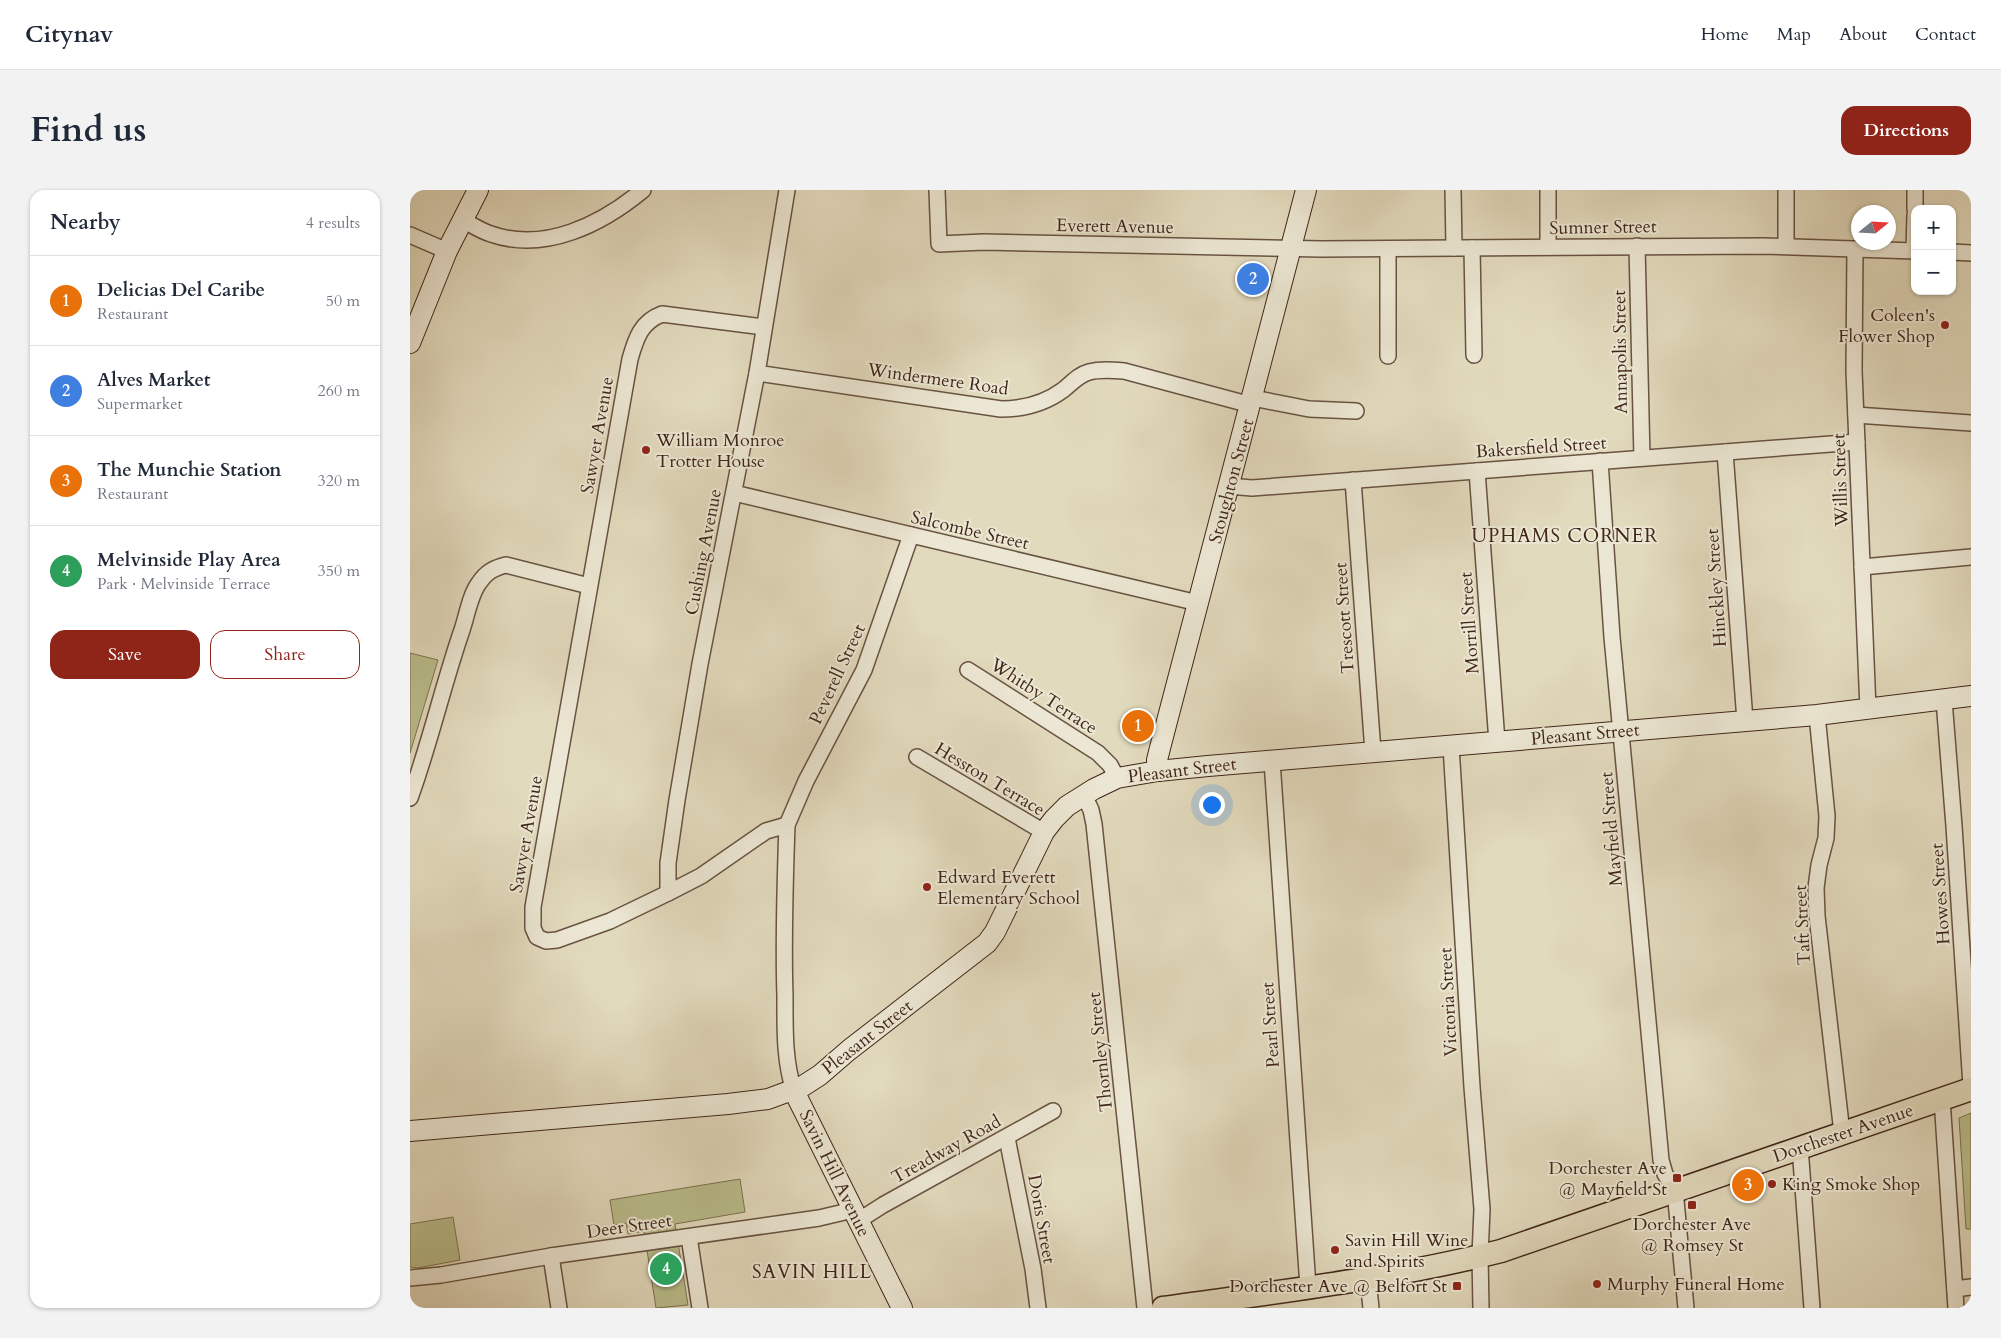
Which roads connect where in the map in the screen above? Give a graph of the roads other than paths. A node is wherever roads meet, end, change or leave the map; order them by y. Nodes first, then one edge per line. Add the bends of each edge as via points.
1 (478, 190) edge
2 (643, 190) edge
3 (787, 190) edge
4 (938, 190) edge
5 (1306, 190) edge
6 (1453, 190) edge
7 (1548, 190) edge
8 (1786, 190) edge
9 (1915, 190) edge
10 (1915, 205) edge
11 (463, 220) junction
12 (410, 235) edge
13 (1637, 246) junction
14 (1786, 246) junction
15 (1548, 247) junction
16 (1292, 248) junction
17 (1454, 248) junction
18 (1472, 248) junction
19 (1388, 249) junction
20 (1851, 249) edge
21 (1855, 250) edge
22 (1884, 250) edge
23 (447, 251) junction
24 (1911, 251) edge
25 (1956, 252) edge
26 (1971, 253) edge
27 (764, 327) junction
28 (410, 343) edge
29 (1474, 355) dead end
30 (1388, 356) dead end
31 (756, 373) junction
32 (1252, 401) junction
33 (1356, 411) dead end
34 (1856, 416) junction
35 (1971, 423) edge
36 (1857, 442) junction
37 (1725, 452) junction
38 (1642, 458) junction
39 (1600, 461) junction
40 (1477, 471) junction
41 (1353, 480) junction
42 (1229, 486) junction
43 (734, 493) junction
44 (912, 535) junction
45 (1971, 557) edge
46 (1862, 567) junction
47 (589, 586) junction
48 (1198, 603) junction
49 (968, 670) dead end
50 (1971, 696) edge
51 (1944, 700) junction
52 (1868, 709) junction
53 (1817, 715) junction
54 (1745, 721) junction
55 (1621, 732) junction
56 (1497, 742) junction
57 (1451, 746) junction
58 (1373, 752) junction
59 (917, 757) dead end
60 (1272, 761) junction
61 (1158, 771) junction
62 (1117, 778) junction
63 (1084, 795) junction
64 (410, 798) edge
65 (787, 825) junction
66 (1044, 832) junction
67 (668, 893) junction
68 (1971, 1088) edge
69 (794, 1091) junction
70 (1942, 1099) junction
71 (1053, 1111) dead end
72 (410, 1131) edge
73 (1842, 1133) junction
74 (1007, 1138) junction
75 (1800, 1147) junction
76 (1675, 1190) junction
77 (856, 1215) junction
78 (689, 1237) junction
79 (551, 1256) junction
80 (1480, 1256) junction
81 (410, 1278) edge
82 (1368, 1280) junction
83 (1308, 1287) junction
84 (1971, 1287) edge
85 (1955, 1288) junction
86 (1258, 1302) edge
87 (559, 1308) edge
88 (700, 1308) edge
89 (902, 1308) edge
90 (1038, 1308) edge
91 (1145, 1308) edge
92 (1163, 1308) edge
93 (1371, 1308) edge
94 (1481, 1308) edge
95 (1686, 1308) edge
96 (1812, 1308) edge
97 (1956, 1308) edge

1 - 11 main road
2 - 11 street via 601,220 581,229 536,240 490,234
3 - 27 street, Cushing Avenue
4 - 16 street, Everett Avenue via 939,244 984,242
5 - 16 main road, Stoughton Street
6 - 17 street
7 - 15 street
8 - 14 street
9 - 10 street
11 - 23 main road
12 - 23 street
13 - 14 street, Sumner Street
13 - 15 street, Sumner Street
13 - 38 street, Annapolis Street
14 - 20 street, Sumner Street
15 - 18 street, Sumner Street
16 - 19 street, Sumner Street
16 - 32 main road, Stoughton Street
17 - 18 street, Sumner Street
17 - 19 street, Sumner Street
18 - 29 street
19 - 30 street
21 - 34 street, Willis Street
22 - 24 street, Sumner Street
23 - 28 main road
25 - 26 street
27 - 31 street, Cushing Avenue
27 - 47 street, Sawyer Avenue via 662,314 642,327 630,359
31 - 32 street, Windermere Road via 1001,409 1020,409 1053,397 1088,372 1124,371
31 - 43 street, Cushing Avenue
32 - 33 street, Windermere Road via 1309,409
32 - 42 main road, Stoughton Street
34 - 35 street
34 - 36 street, Willis Street
36 - 37 street, Bakersfield Street
36 - 46 street, Willis Street
37 - 38 street, Bakersfield Street
37 - 54 street, Hinckley Street
38 - 39 street, Bakersfield Street
39 - 40 street, Bakersfield Street
39 - 55 street, Mayfield Street
40 - 41 street, Bakersfield Street
40 - 56 street, Morrill Street
41 - 42 street, Bakersfield Street via 1252,488
41 - 58 street, Trescott Street
42 - 48 main road, Stoughton Street
43 - 44 street, Salcombe Street
43 - 67 street, Cushing Avenue via 677,800 668,863
44 - 48 street, Salcombe Street
44 - 65 street, Peverell Street via 864,670 806,781
45 - 46 street
46 - 52 street, Willis Street
47 - 64 street via 506,565 487,573 474,594
47 - 67 street, Sawyer Avenue via 534,898 533,928 537,936 546,941 557,940 610,921
48 - 61 main road, Stoughton Street via 1157,760
49 - 62 street, Whitby Terrace via 1098,753
50 - 51 main road, Pleasant Street
51 - 52 main road, Pleasant Street
51 - 68 street, Howes Street
52 - 53 main road, Pleasant Street
53 - 54 main road, Pleasant Street
53 - 73 street, Taft Street via 1827,816 1816,888 1817,916
54 - 55 main road, Pleasant Street
55 - 56 main road, Pleasant Street
55 - 76 street, Mayfield Street via 1661,1160
56 - 57 main road, Pleasant Street
57 - 58 main road, Pleasant Street
57 - 80 street, Victoria Street via 1482,1208
58 - 60 main road, Pleasant Street
59 - 66 street, Hesston Terrace
60 - 61 main road, Pleasant Street
60 - 83 street, Pearl Street
61 - 62 main road, Pleasant Street
62 - 63 main road, Pleasant Street
63 - 66 main road, Pleasant Street via 1060,812
63 - 91 street, Thornley Street via 1094,824
65 - 67 street, Sawyer Avenue via 766,830 701,876
65 - 69 street via 784,976 786,1047
66 - 69 main road, Pleasant Street via 995,932 986,943
68 - 70 main road, Dorchester Avenue
69 - 72 main road, Pleasant Street via 768,1099 728,1104
69 - 77 main road, Savin Hill Avenue
70 - 73 main road, Dorchester Avenue
70 - 85 street
71 - 74 street, Treadway Road
73 - 75 main road, Dorchester Avenue
74 - 77 street, Treadway Road via 883,1205
74 - 90 street, Doris Street
75 - 76 main road, Dorchester Avenue
75 - 96 street
76 - 80 main road, Dorchester Avenue
76 - 95 street
77 - 78 street, Deer Street
77 - 89 main road, Savin Hill Avenue
78 - 79 street, Deer Street
78 - 88 street
79 - 81 street, Deer Street
79 - 87 street
80 - 82 main road, Dorchester Avenue
80 - 94 street, Victoria Street
82 - 83 main road, Dorchester Avenue
82 - 93 street
83 - 86 main road, Dorchester Avenue
84 - 85 street
85 - 97 street
86 - 92 main road, Dorchester Avenue

